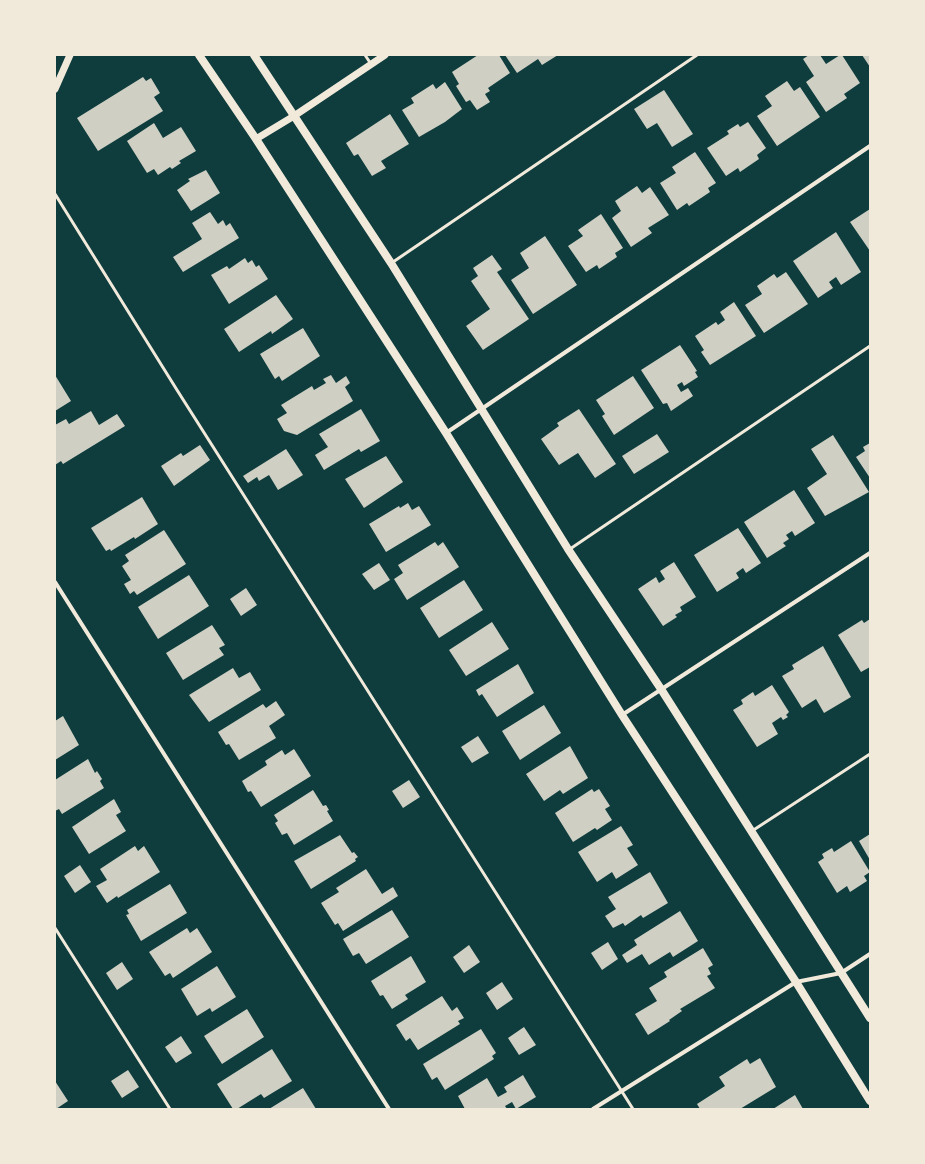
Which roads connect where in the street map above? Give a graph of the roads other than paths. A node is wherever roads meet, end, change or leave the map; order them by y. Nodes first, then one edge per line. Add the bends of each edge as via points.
1 (70, 55) edge
2 (199, 55) edge
3 (254, 55) edge
4 (365, 55) edge
5 (385, 55) edge
6 (697, 55) edge
7 (371, 64) junction
8 (55, 89) edge
9 (294, 116) junction
10 (256, 139) junction
11 (870, 146) edge
12 (55, 194) edge
13 (391, 263) junction
14 (870, 346) edge
15 (482, 409) junction
16 (446, 432) junction
17 (568, 550) junction
18 (870, 553) edge
19 (55, 582) edge
20 (661, 690) junction
21 (622, 715) junction
22 (870, 754) edge
23 (751, 832) junction
24 (55, 928) edge
25 (870, 954) edge
26 (842, 973) junction
27 (796, 982) junction
28 (870, 1018) edge
29 (622, 1091) junction
30 (870, 1101) edge
31 (170, 1109) edge
32 (389, 1109) edge
33 (593, 1109) edge
34 (633, 1109) edge

1 - 8 street
2 - 10 main road
3 - 9 main road
4 - 7 lane
5 - 7 street
6 - 13 lane
7 - 9 street
9 - 10 street
9 - 13 main road
10 - 16 main road
11 - 15 street
12 - 29 lane via 176,390
13 - 15 main road
14 - 17 lane
15 - 16 street
15 - 17 main road
16 - 21 main road
17 - 20 main road
18 - 20 street
19 - 32 street
20 - 21 street
20 - 23 main road
21 - 27 main road
22 - 23 lane
23 - 26 main road
24 - 31 lane
25 - 26 street
26 - 27 street
26 - 28 main road
27 - 29 street
27 - 30 main road
29 - 33 street
29 - 34 lane

